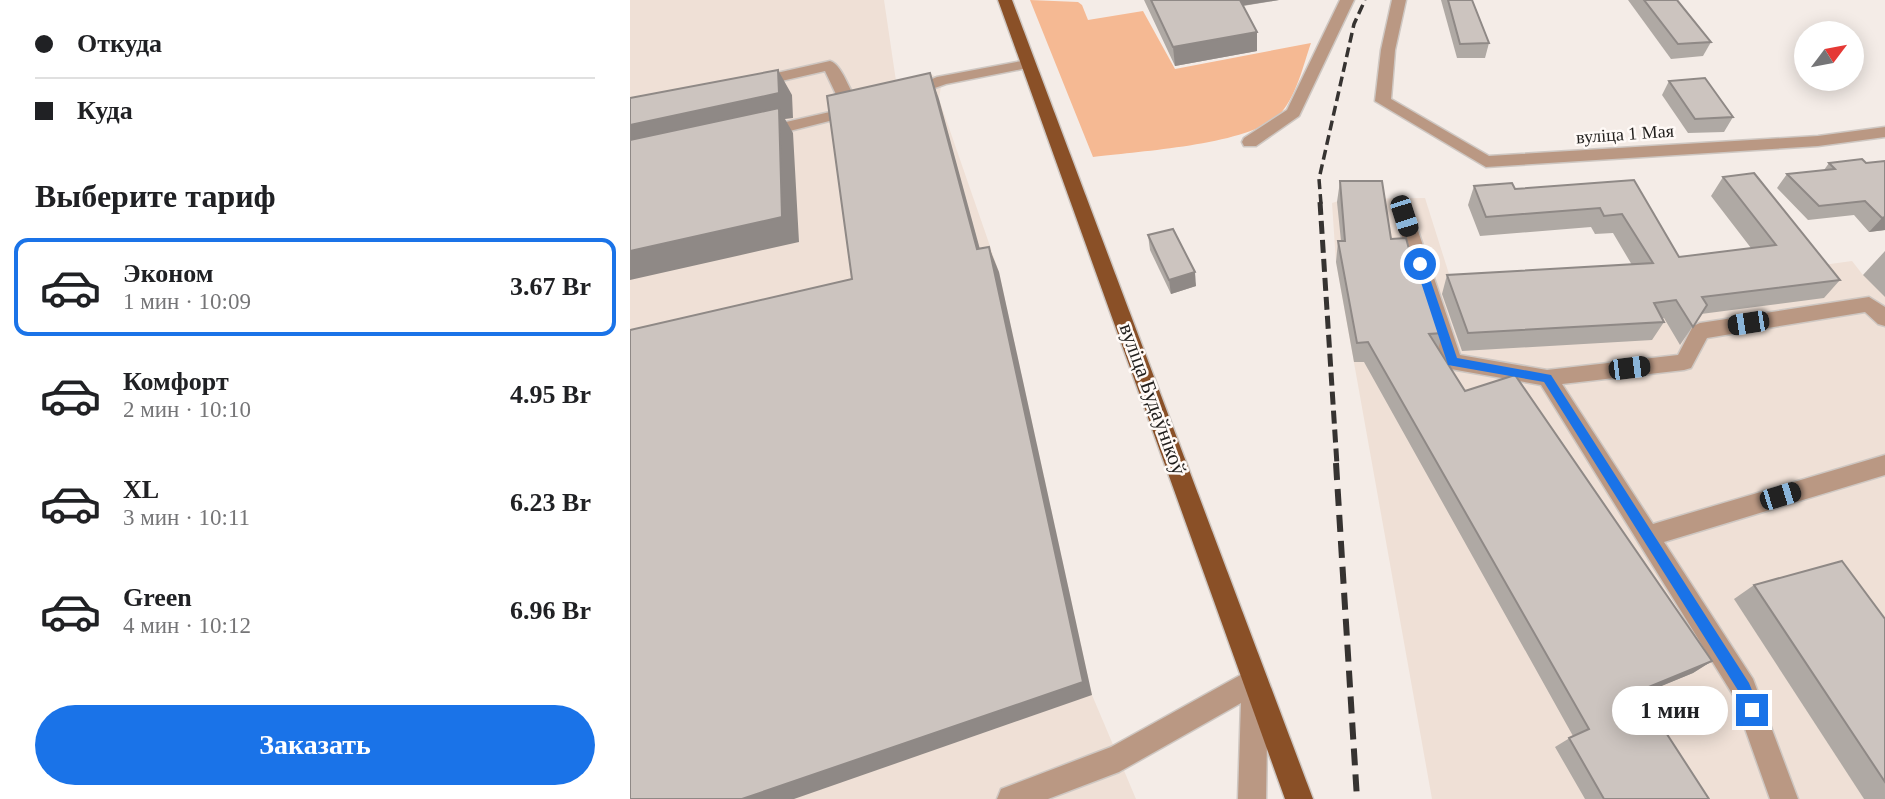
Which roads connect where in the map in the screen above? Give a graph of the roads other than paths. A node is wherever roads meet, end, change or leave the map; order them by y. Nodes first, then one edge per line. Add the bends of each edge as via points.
1 (1005, 0) edge
2 (1347, 0) edge
3 (1399, 0) edge
4 (1027, 64) junction
5 (737, 86) edge
6 (852, 112) junction
7 (1885, 132) edge
8 (752, 135) edge
9 (1250, 142) dead end
10 (1404, 216) dead end
11 (1885, 319) edge
12 (1547, 378) junction
13 (1885, 465) edge
14 (1648, 536) junction
15 (1255, 680) junction
16 (1011, 799) edge
17 (1252, 799) edge
18 (1299, 799) edge
19 (1784, 799) edge

1 - 4 main road, вуліца Будаўнікоў
2 - 9 street via 1293,113
3 - 7 street, вуліца 1 Мая via 1383,101 1486,162 1818,141
4 - 6 street via 942,80
4 - 15 main road, вуліца Будаўнікоў
5 - 6 street via 830,65
6 - 8 street
10 - 12 street via 1452,362
11 - 12 street via 1869,304 1700,331 1684,362
12 - 14 street
13 - 14 street
14 - 19 street via 1744,688
15 - 16 street via 1119,758
15 - 17 street
15 - 18 main road, вуліца Будаўнікоў

